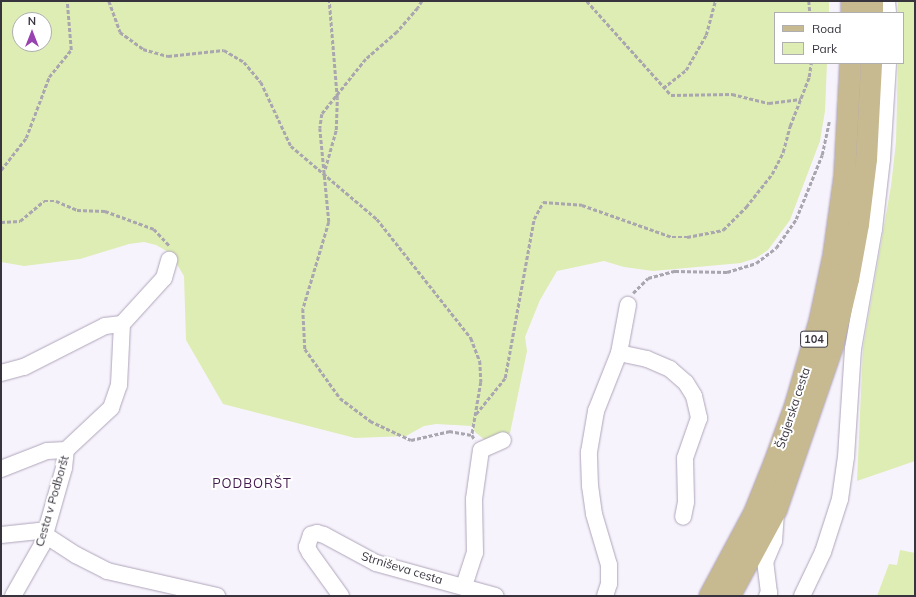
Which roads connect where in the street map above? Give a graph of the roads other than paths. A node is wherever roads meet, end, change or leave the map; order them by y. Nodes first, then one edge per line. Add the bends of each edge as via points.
1 (851, 1) edge
2 (872, 1) edge
3 (888, 1) edge
4 (851, 12) edge
5 (872, 12) edge
6 (888, 12) edge
7 (850, 64) edge
8 (871, 64) edge
9 (888, 64) edge
10 (168, 260) road end
11 (628, 305) road end
12 (122, 324) junction
13 (619, 353) junction
14 (1, 373) edge
15 (503, 440) dead end
16 (66, 450) junction
17 (1, 469) edge
18 (776, 509) junction
19 (683, 517) dead end
20 (45, 534) junction
21 (1, 535) edge
22 (464, 586) junction
23 (13, 596) edge
24 (217, 596) edge
25 (341, 596) edge
26 (496, 596) edge
27 (604, 596) edge
28 (708, 596) edge
29 (729, 596) edge
30 (767, 596) edge
31 (802, 596) edge

1 - 4 main road
2 - 5 main road
3 - 6 street
7 - 28 main road, Štajerska cesta / 104 via 844,176 833,255 819,321 795,404 754,512
8 - 18 main road, Štajerska cesta / 104 via 866,159 848,279 814,404
9 - 31 street via 882,159 874,229 853,349 846,457 840,499 821,558
10 - 12 street via 164,278
11 - 13 street
12 - 14 street via 106,326 30,364
12 - 16 street, Cesta v Podboršt via 119,385 111,408
13 - 19 street via 648,359 670,369 686,383 694,396 699,418 685,458 686,502
13 - 27 street via 596,411 589,452 594,514 609,565 609,584
15 - 22 street via 481,450 474,499 475,554
16 - 17 street via 47,451
16 - 20 street, Cesta v Podboršt via 64,468
18 - 29 main road, Štajerska cesta / 104
18 - 30 street via 774,541 766,562 769,593
20 - 21 street via 32,530
20 - 23 street, Cesta v Podboršt
20 - 24 street via 76,555 107,571
22 - 25 street, Strniševa cesta via 376,563 324,535 311,535 307,547
22 - 26 street, Strniševa cesta

